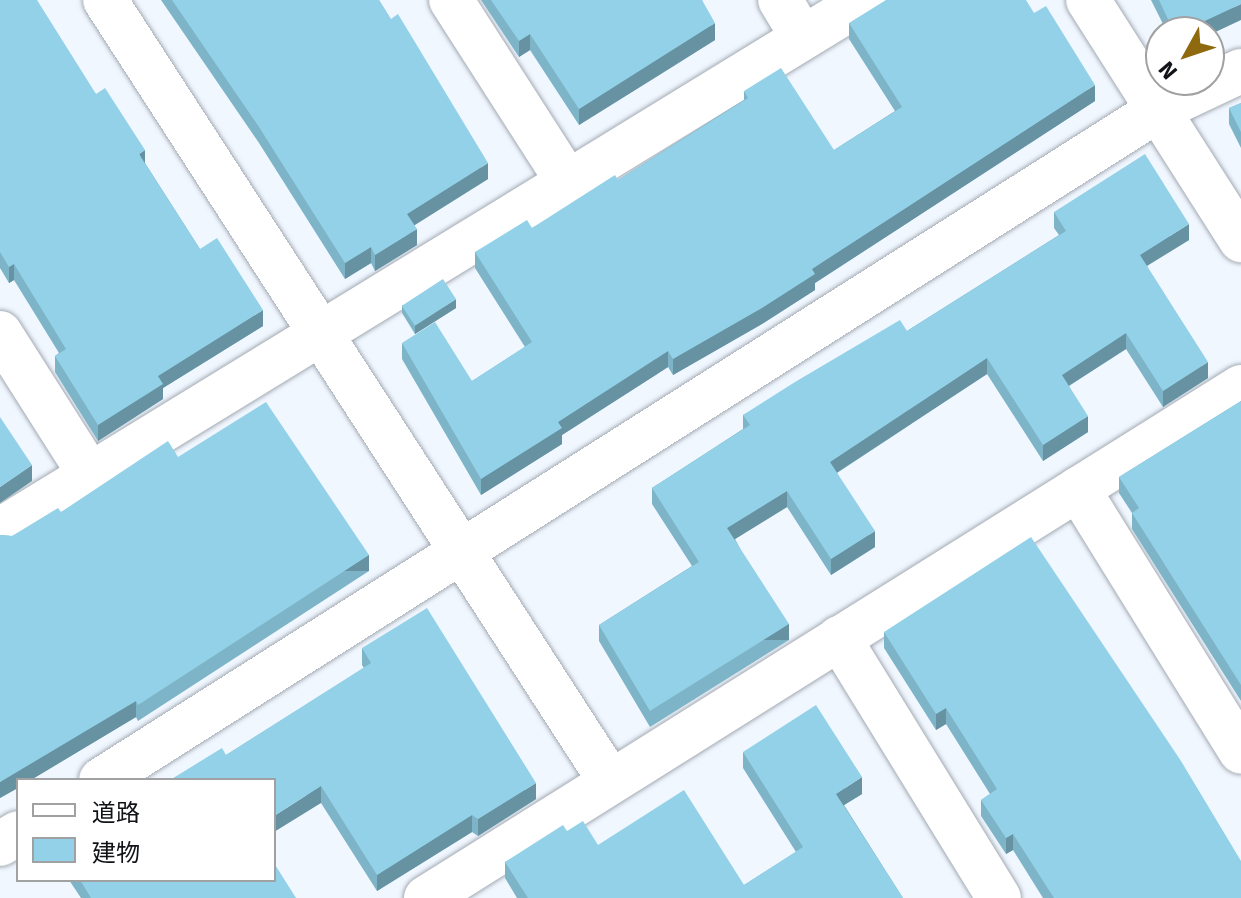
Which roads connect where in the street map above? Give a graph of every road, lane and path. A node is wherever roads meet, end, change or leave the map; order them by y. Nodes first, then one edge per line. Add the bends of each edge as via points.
1 (105, 0) edge
2 (451, 0) edge
3 (780, 0) edge
4 (865, 0) edge
5 (1088, 0) edge
6 (803, 38) junction
7 (1241, 71) edge
8 (1158, 110) junction
9 (568, 182) junction
10 (1241, 240) edge
11 (0, 333) edge
12 (320, 334) junction
13 (1241, 387) edge
14 (90, 475) junction
15 (1078, 489) junction
16 (0, 530) edge
17 (462, 551) junction
18 (839, 638) junction
19 (1241, 752) edge
20 (104, 778) edge
21 (610, 781) junction
22 (426, 898) edge
23 (999, 898) edge

1 - 12 street
2 - 9 street
3 - 6 street
4 - 6 street
5 - 8 street
6 - 9 street
7 - 8 street
8 - 10 street
8 - 17 street
9 - 12 street
11 - 14 street
12 - 14 street
12 - 17 street
13 - 15 street
14 - 16 street
15 - 18 street
15 - 19 street
17 - 20 street
17 - 21 street
18 - 21 street
18 - 23 street
21 - 22 street

